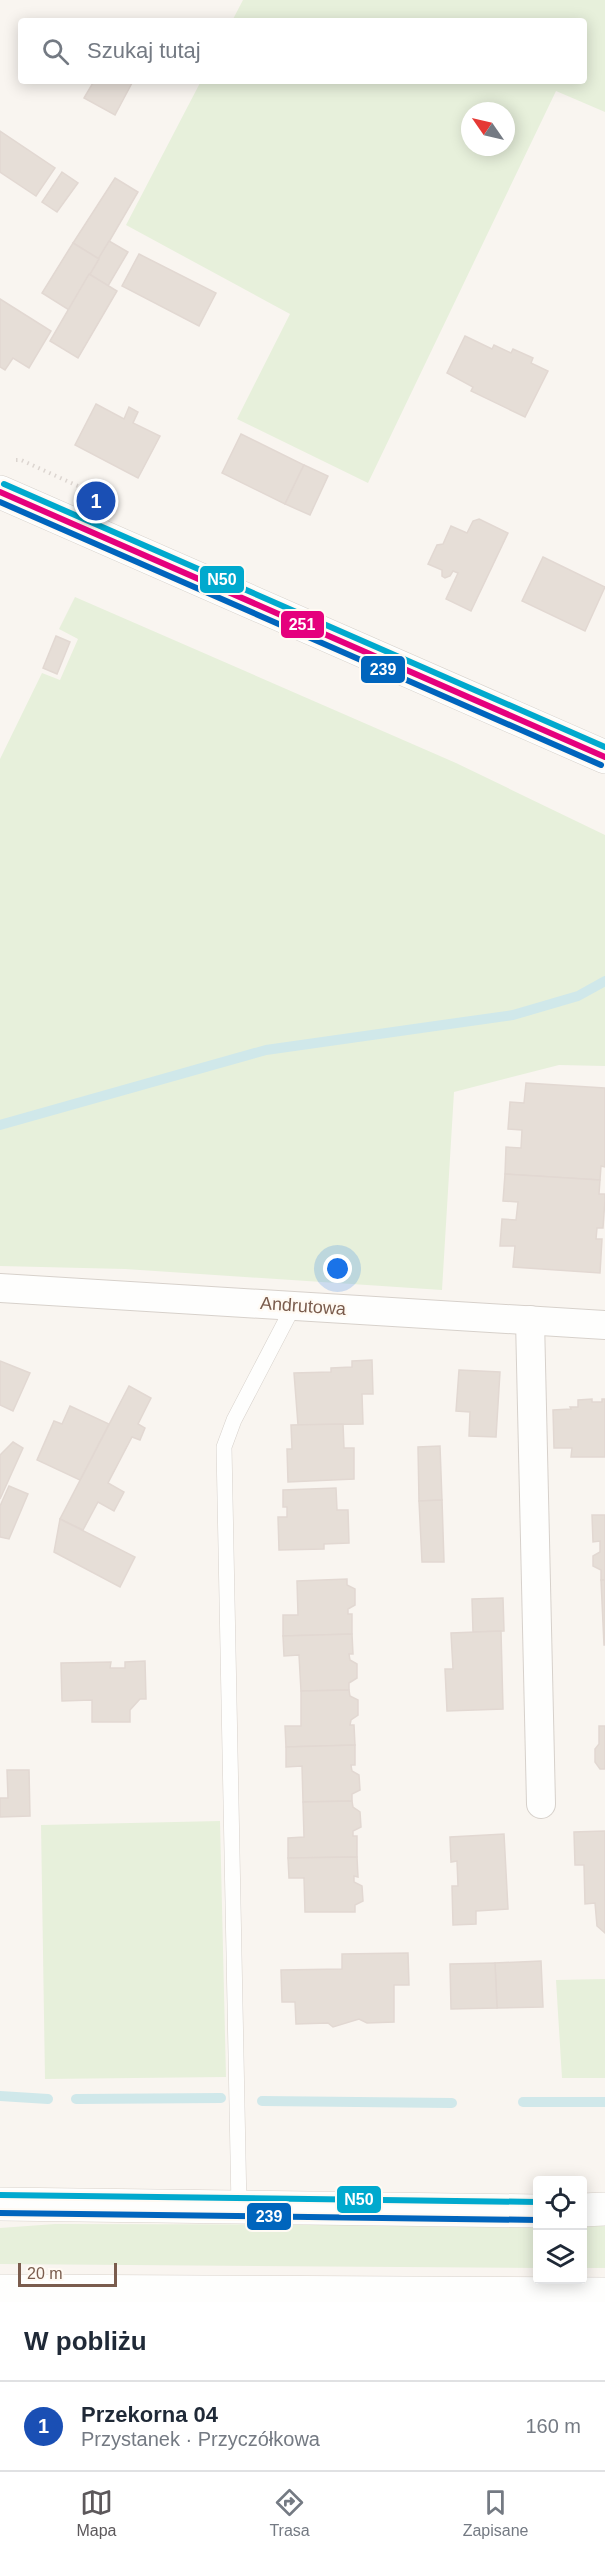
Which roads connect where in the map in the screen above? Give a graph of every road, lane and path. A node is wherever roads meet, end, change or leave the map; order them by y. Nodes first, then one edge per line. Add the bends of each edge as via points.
1 (0, 492) edge
2 (605, 757) edge
3 (0, 1288) edge
4 (294, 1305) junction
5 (530, 1320) junction
6 (605, 1325) edge
7 (541, 1804) dead end
8 (0, 2204) edge
9 (239, 2207) junction
10 (605, 2209) edge
11 (587, 2210) edge
12 (533, 2211) edge
13 (0, 2292) edge
14 (605, 2294) edge

1 - 2 main road
3 - 4 street, Andrutowa
4 - 5 street, Andrutowa
4 - 9 lane via 224,1447
5 - 6 street, Andrutowa
5 - 7 street
8 - 9 main road
9 - 12 main road
10 - 11 main road
13 - 14 main road

